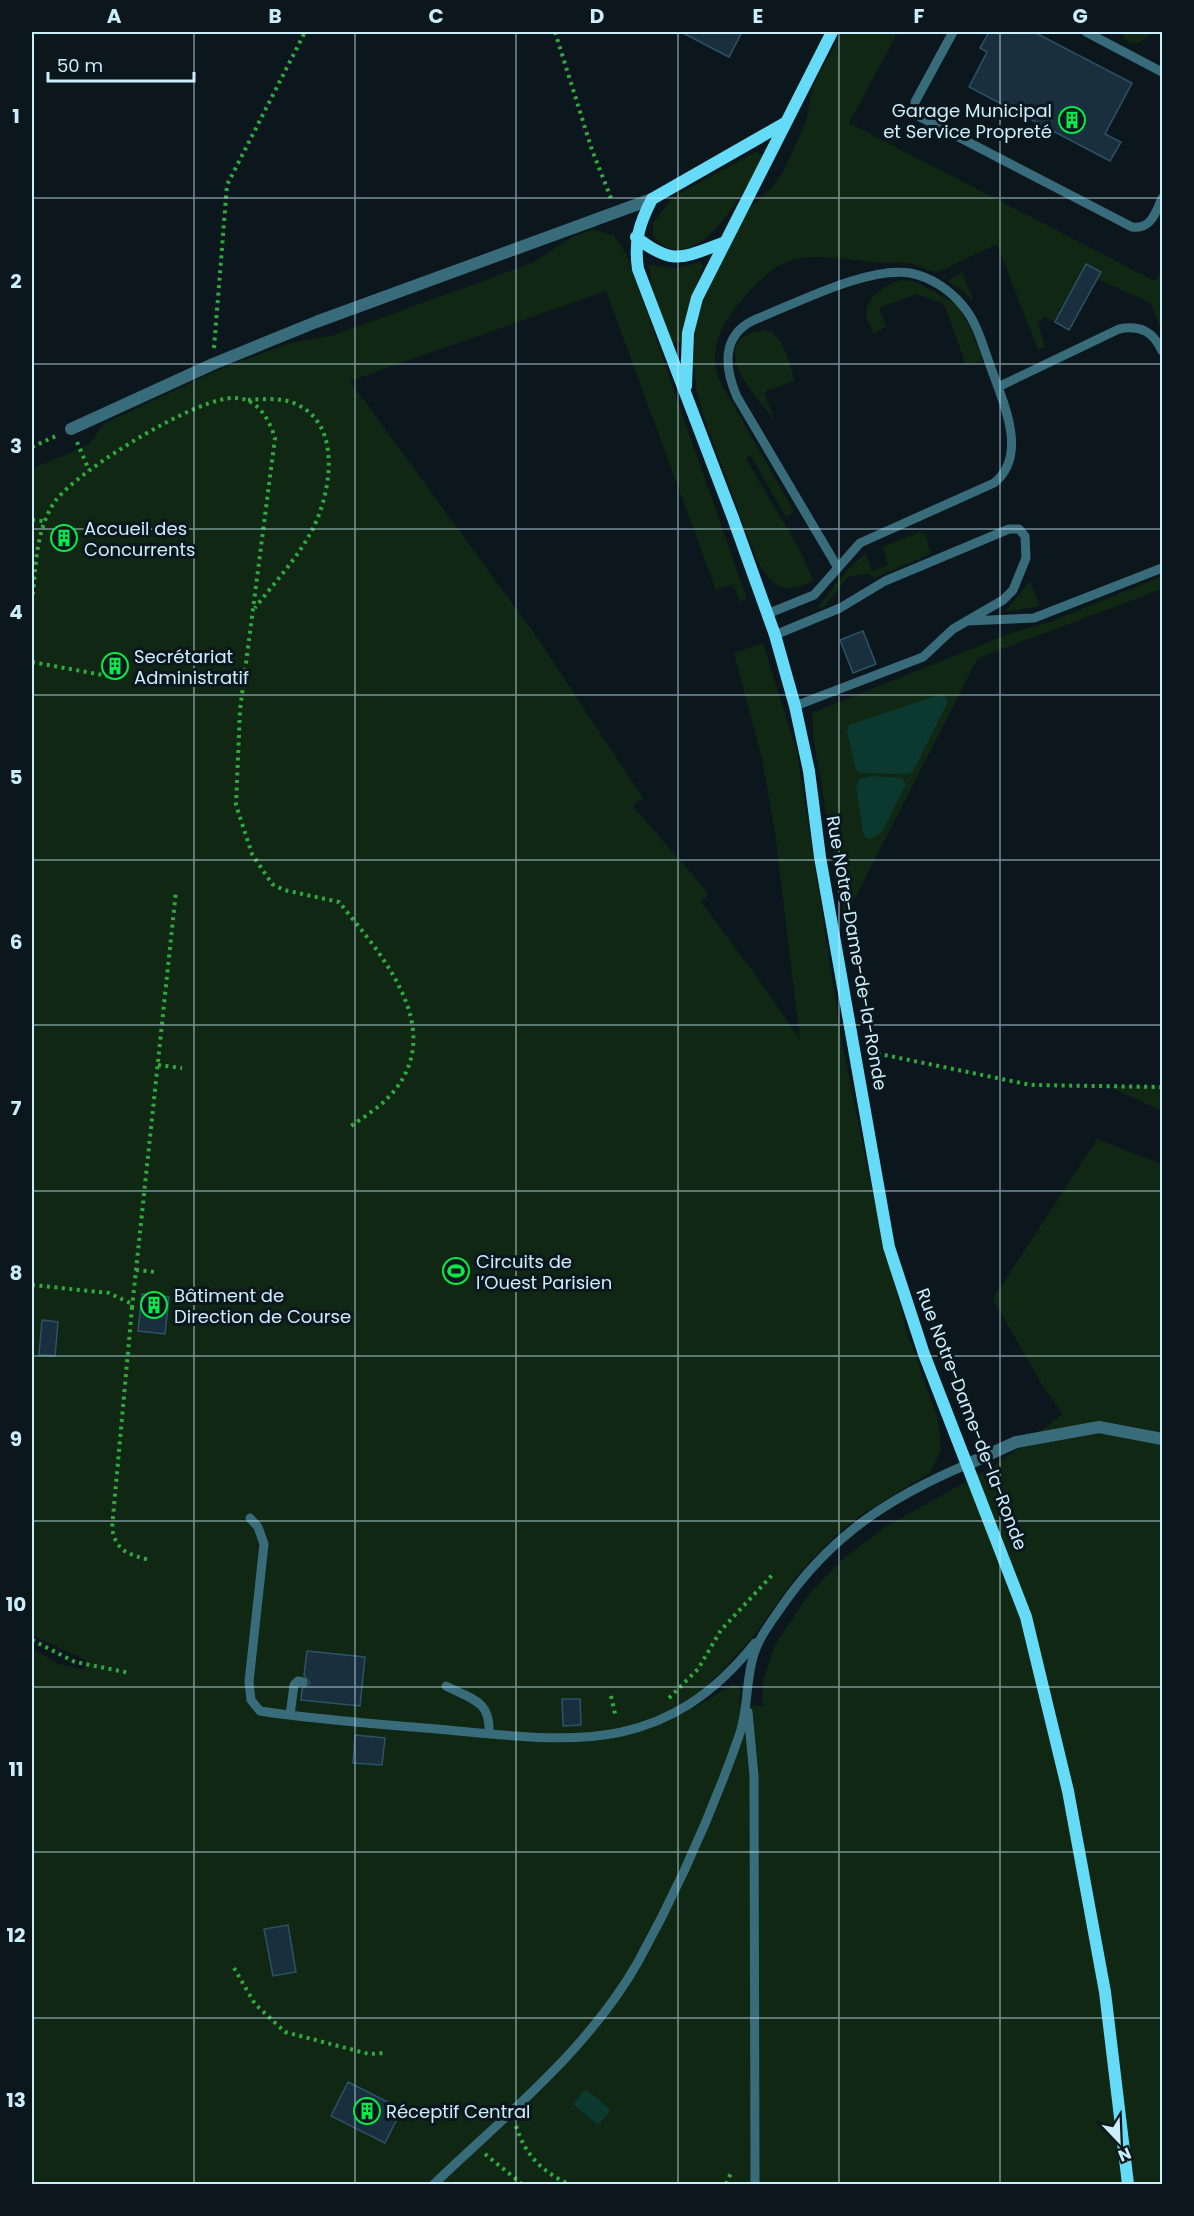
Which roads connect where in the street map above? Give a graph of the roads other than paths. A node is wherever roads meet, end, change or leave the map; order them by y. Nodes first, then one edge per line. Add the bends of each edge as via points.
1 (832, 32) edge
2 (953, 32) edge
3 (1086, 32) edge
4 (1162, 72) edge
5 (785, 123) junction
6 (1162, 198) edge
7 (651, 199) junction
8 (636, 237) junction
9 (723, 243) junction
10 (1162, 351) edge
11 (998, 387) junction
12 (686, 394) junction
13 (71, 429) road end
14 (838, 568) junction
15 (1162, 568) edge
16 (767, 614) junction
17 (964, 621) junction
18 (775, 635) junction
19 (795, 706) junction
20 (1162, 1439) edge
21 (968, 1464) junction
22 (250, 1518) dead end
23 (768, 1628) junction
24 (303, 1682) dead end
25 (446, 1686) dead end
26 (747, 1709) junction
27 (290, 1716) junction
28 (489, 1734) junction
29 (434, 2184) edge
30 (755, 2184) edge
31 (1128, 2184) edge

1 - 5 main road, Rue Notre-Dame-de-la-Ronde
2 - 6 lane via 915,102 920,117 1132,227 1150,222
3 - 4 lane
5 - 7 main road
5 - 9 main road, Rue Notre-Dame-de-la-Ronde
7 - 8 main road, Rue Notre-Dame-de-la-Ronde
7 - 13 street via 327,318 213,364
8 - 9 main road via 657,254 673,257 692,255
8 - 12 main road, Rue Notre-Dame-de-la-Ronde via 644,290
9 - 12 main road, Rue Notre-Dame-de-la-Ronde via 697,298 687,333
10 - 11 lane via 1148,331 1119,329
11 - 14 lane via 1011,424 1009,460 1002,477 860,543
11 - 14 lane via 967,312 944,288 918,275 889,272 854,280 754,320 737,332 727,361 737,397
12 - 16 main road, Rue Notre-Dame-de-la-Ronde
14 - 16 lane via 814,595
15 - 17 lane via 1034,618
16 - 18 main road, Rue Notre-Dame-de-la-Ronde
17 - 18 lane via 995,605 1013,590 1026,558 1026,542 1019,529 1010,529 885,581 840,608
17 - 19 lane via 924,657
18 - 19 main road, Rue Notre-Dame-de-la-Ronde
19 - 21 main road, Rue Notre-Dame-de-la-Ronde via 889,1247 924,1354
20 - 21 street via 1099,1427 1016,1442
21 - 23 lane via 898,1497 857,1524 806,1573
21 - 31 main road, Rue Notre-Dame-de-la-Ronde via 1026,1617 1068,1791 1103,1973
22 - 27 lane via 264,1544 250,1695 257,1710
23 - 26 lane via 754,1653
23 - 28 lane via 705,1695 657,1723 620,1734 581,1738
24 - 27 lane via 294,1685
25 - 28 lane via 484,1707 489,1715
26 - 29 lane via 710,1811 637,1963 595,2025 557,2068
26 - 30 lane via 754,1776
27 - 28 lane

